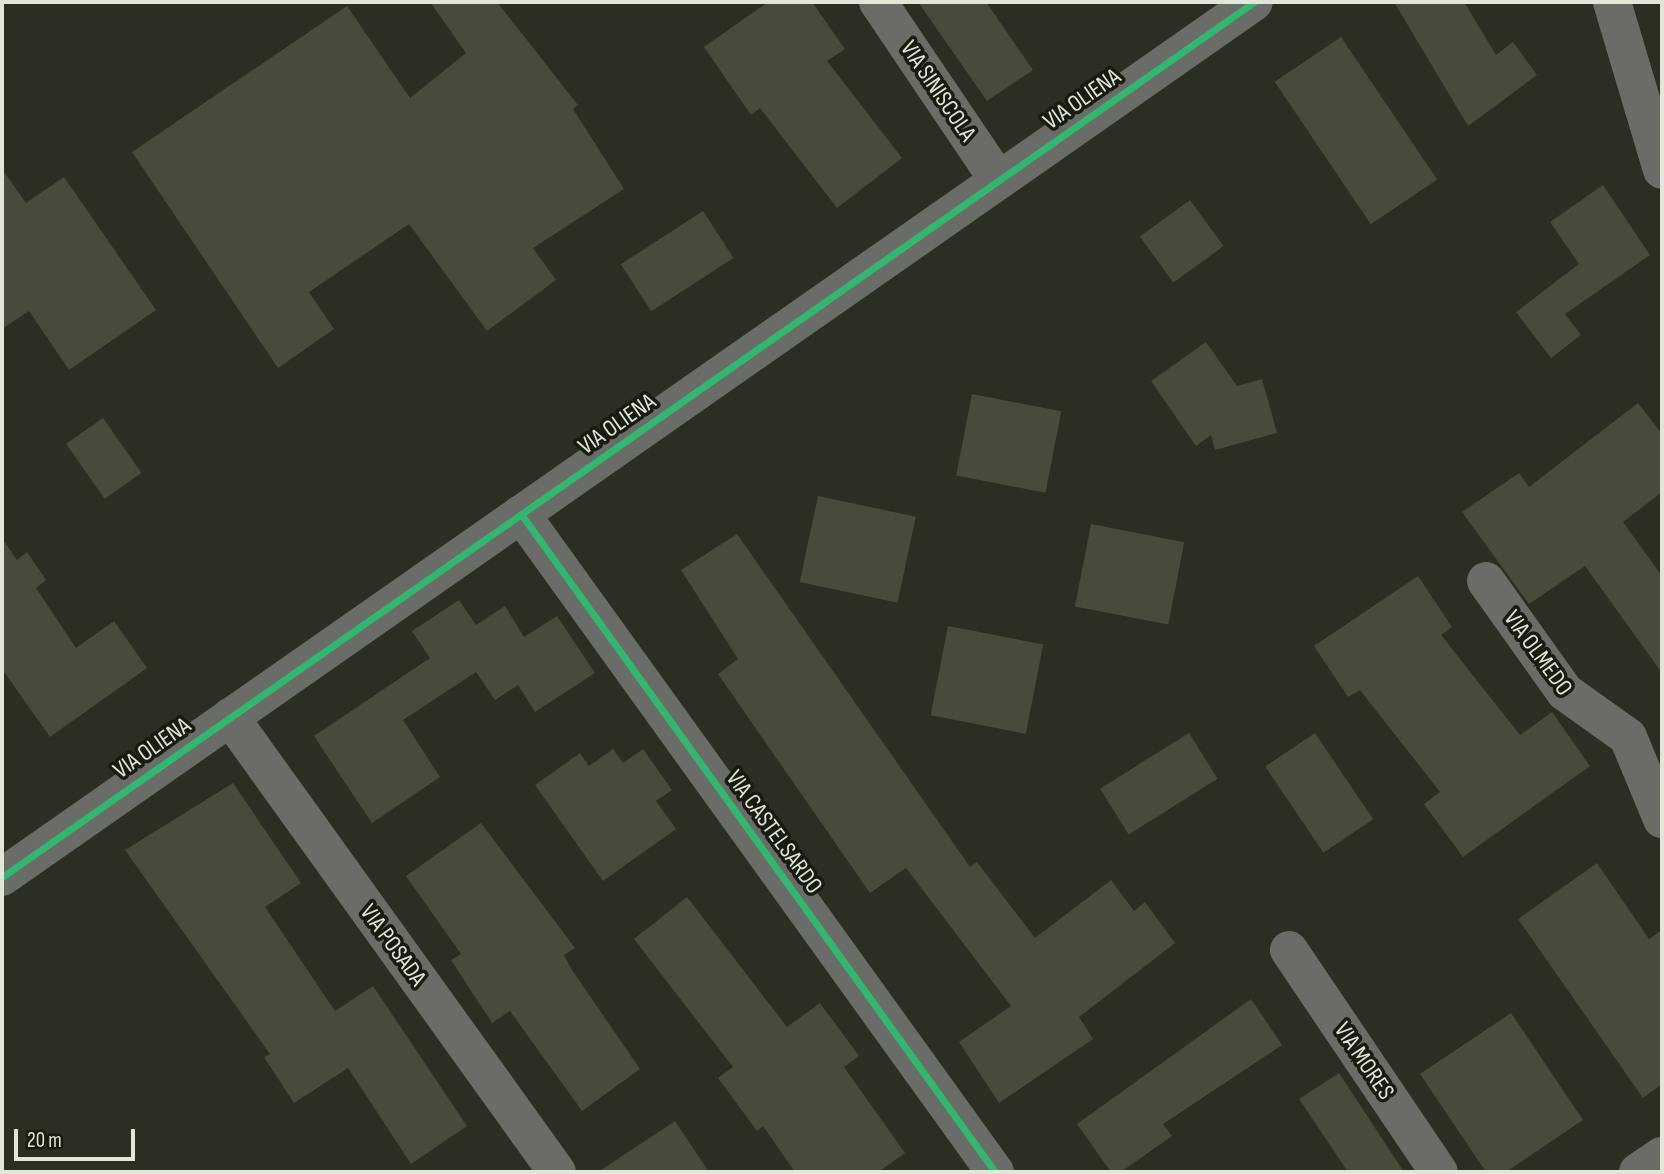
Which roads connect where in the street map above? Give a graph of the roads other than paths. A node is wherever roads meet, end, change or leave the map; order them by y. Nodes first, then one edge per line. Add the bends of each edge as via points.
1 (878, 2) edge
2 (1254, 2) edge
3 (1612, 2) edge
4 (1662, 170) edge
5 (998, 180) junction
6 (521, 514) junction
7 (1486, 581) dead end
8 (230, 718) junction
9 (1662, 819) edge
10 (2, 877) edge
11 (1289, 950) dead end
12 (1662, 1156) edge
13 (557, 1172) edge
14 (995, 1172) edge
15 (1439, 1172) edge
16 (1638, 1172) edge

1 - 5 street, VIA SINISCOLA
2 - 5 street, VIA OLIENA
3 - 4 street
5 - 6 street, VIA OLIENA
6 - 8 street, VIA OLIENA
6 - 14 street, VIA CASTELSARDO
7 - 9 street, VIA OLMEDO via 1565,692 1582,709 1622,730 1634,746
8 - 10 street, VIA OLIENA
8 - 13 street, VIA POSADA
11 - 15 street, VIA MORES
12 - 16 street

